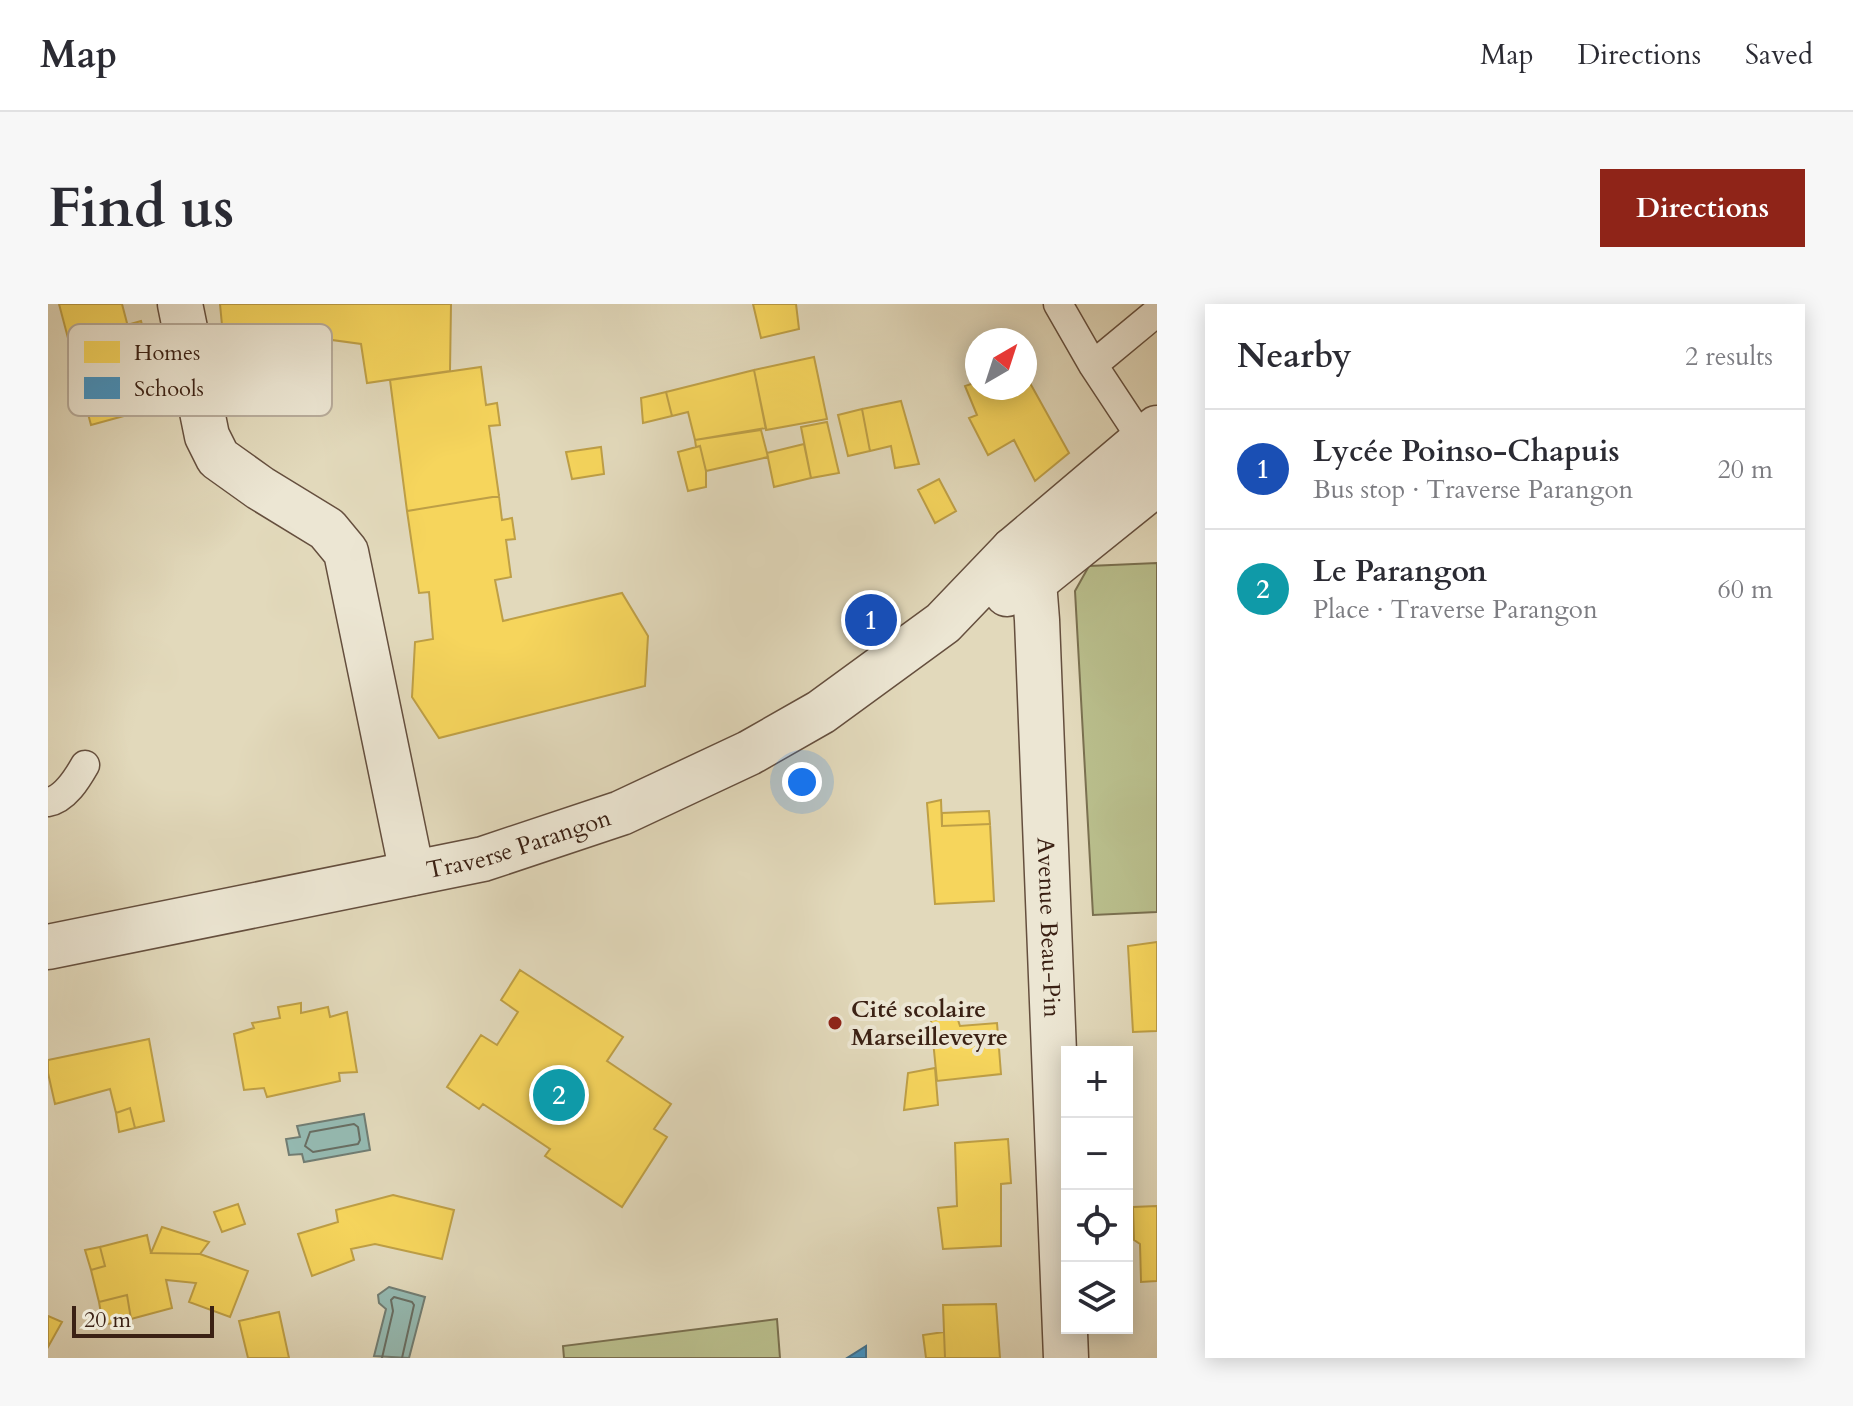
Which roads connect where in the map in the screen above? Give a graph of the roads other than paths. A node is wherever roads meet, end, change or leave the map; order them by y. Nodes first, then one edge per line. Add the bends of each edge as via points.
1 (180, 304) edge
2 (1058, 304) edge
3 (1157, 312) edge
4 (184, 324) edge
5 (1093, 365) junction
6 (203, 416) edge
7 (1152, 444) edge
8 (1157, 483) edge
9 (1023, 566) junction
10 (85, 765) dead end
11 (48, 802) edge
12 (412, 873) junction
13 (48, 947) edge
14 (1066, 1358) edge

1 - 4 street
2 - 5 lane
3 - 5 lane
5 - 7 lane
6 - 12 street via 218,458 327,529 346,552
7 - 9 street, Traverse Parangon
8 - 9 street, Traverse Parangon
9 - 12 street, Traverse Parangon via 821,712 749,753 621,813 483,859
9 - 14 street, Avenue Beau-Pin
10 - 11 lane via 77,781
12 - 13 street, Traverse Parangon

